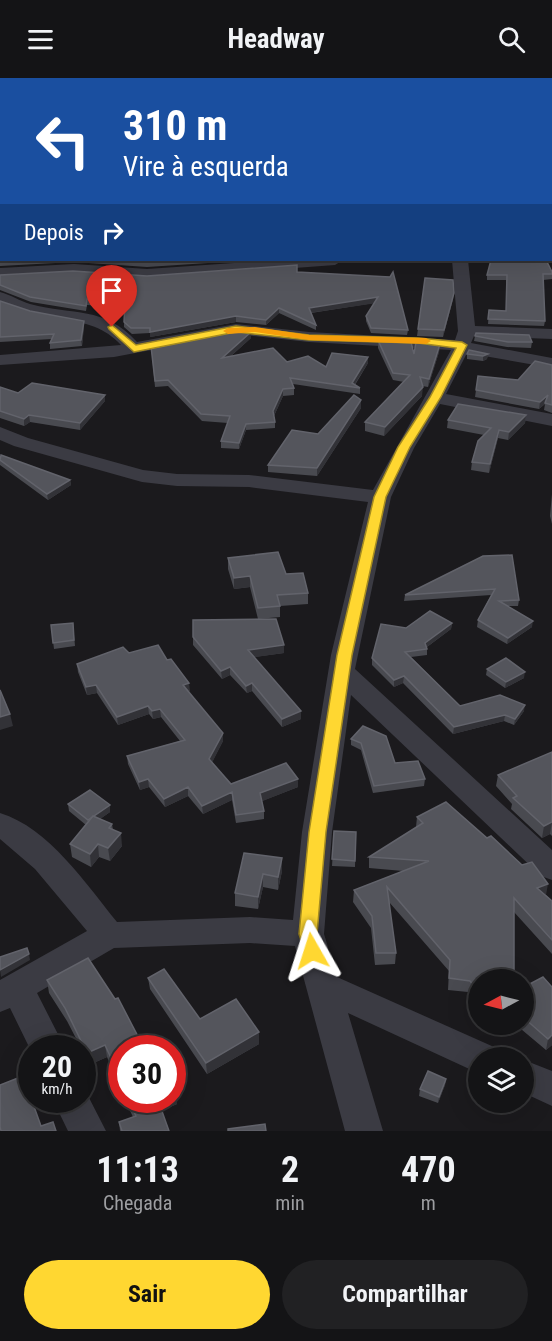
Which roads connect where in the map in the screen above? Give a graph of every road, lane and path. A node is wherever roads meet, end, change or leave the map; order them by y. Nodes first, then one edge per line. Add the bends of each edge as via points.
1 (322, 261) edge
2 (460, 261) edge
3 (0, 273) edge
4 (0, 297) edge
5 (552, 334) edge
6 (465, 338) junction
7 (134, 349) junction
8 (0, 360) edge
9 (552, 363) edge
10 (435, 397) junction
11 (552, 420) edge
12 (0, 434) edge
13 (380, 497) junction
14 (342, 672) junction
15 (0, 824) edge
16 (552, 868) edge
17 (308, 934) junction
18 (109, 935) junction
19 (321, 985) junction
20 (8, 992) edge
21 (37, 1035) edge
22 (468, 1052) edge
23 (534, 1081) edge
24 (552, 1089) edge
25 (78, 1113) edge
26 (87, 1131) edge
27 (364, 1131) edge

1 - 3 street via 147,274 74,269
2 - 6 street
4 - 7 street via 24,309 97,321 112,327
5 - 6 street
6 - 7 street via 309,338 236,329
6 - 9 street
6 - 10 street
7 - 8 street
10 - 11 street
10 - 13 street via 404,447
12 - 13 street via 142,477 249,481
13 - 14 street
14 - 16 street
14 - 17 street via 318,832
15 - 18 street via 21,836 70,886
17 - 18 street via 250,930
17 - 19 street
18 - 20 street
19 - 22 street
19 - 27 street
20 - 21 street
23 - 24 street
25 - 26 street

